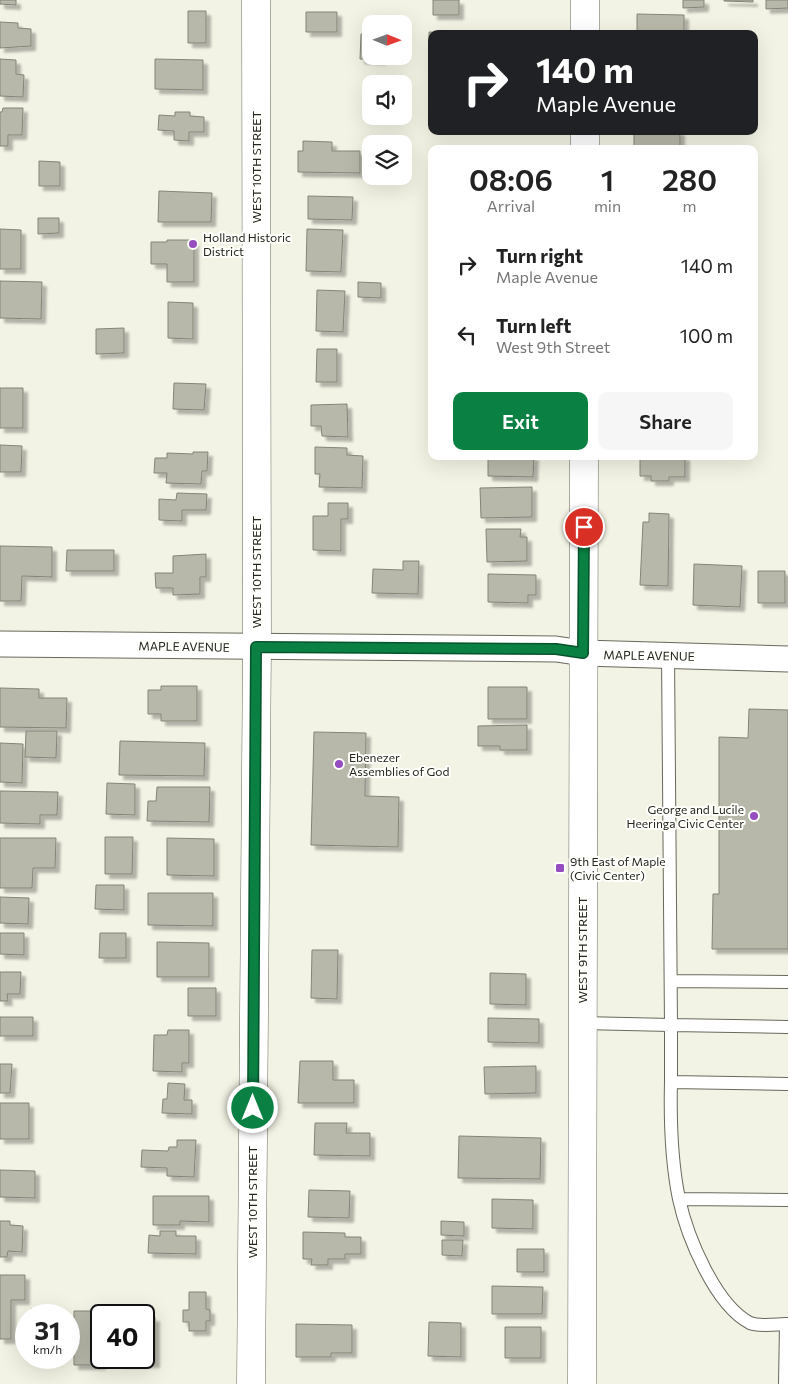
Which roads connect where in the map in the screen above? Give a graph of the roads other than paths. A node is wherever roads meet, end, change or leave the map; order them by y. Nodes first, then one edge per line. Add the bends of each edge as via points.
1 (256, 0) edge
2 (585, 0) edge
3 (585, 30) edge
4 (584, 460) edge
5 (0, 644) edge
6 (256, 647) junction
7 (583, 653) junction
8 (668, 655) junction
9 (788, 658) edge
10 (671, 981) junction
11 (788, 982) edge
12 (581, 1023) junction
13 (671, 1024) junction
14 (788, 1028) edge
15 (671, 1082) junction
16 (788, 1084) edge
17 (679, 1200) junction
18 (788, 1200) edge
19 (787, 1324) edge
20 (250, 1384) edge
21 (582, 1384) edge
22 (785, 1384) edge

1 - 6 street, WEST 10TH STREET
2 - 3 street
4 - 7 street, WEST 9TH STREET
5 - 6 street, MAPLE AVENUE
6 - 7 street, MAPLE AVENUE via 556,649
6 - 20 street, WEST 10TH STREET
7 - 8 street, MAPLE AVENUE
7 - 12 street, WEST 9TH STREET
8 - 9 street, MAPLE AVENUE
8 - 10 lane
10 - 11 lane
10 - 13 lane
12 - 13 lane
12 - 21 street, WEST 9TH STREET
13 - 14 lane
13 - 15 lane
15 - 16 lane
15 - 17 lane via 670,1134
17 - 18 lane
17 - 19 lane via 701,1263 728,1305 751,1324
19 - 22 lane

